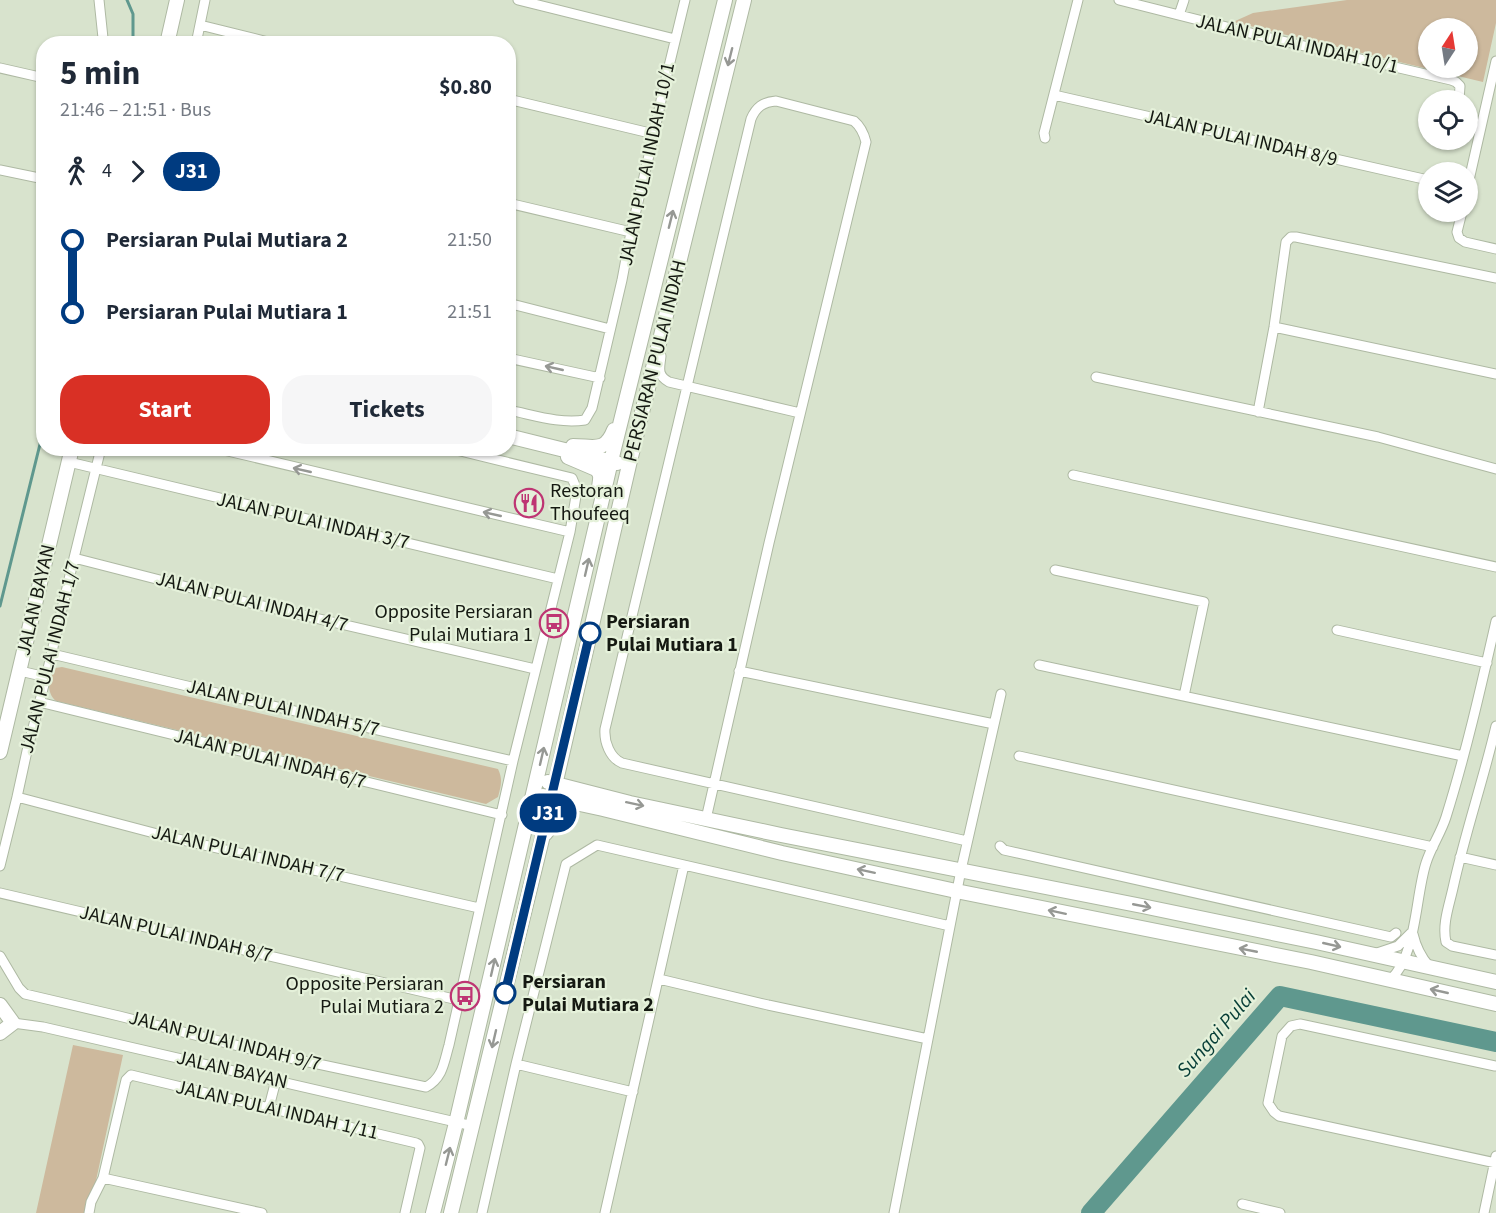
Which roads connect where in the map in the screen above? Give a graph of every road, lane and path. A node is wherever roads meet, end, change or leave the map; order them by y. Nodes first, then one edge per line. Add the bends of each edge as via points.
1 (99, 0) edge
2 (177, 0) edge
3 (205, 0) edge
4 (518, 0) edge
5 (685, 0) edge
6 (725, 0) edge
7 (744, 0) edge
8 (1078, 0) edge
9 (1119, 0) edge
10 (1184, 0) edge
11 (1179, 15) junction
12 (200, 25) junction
13 (102, 36) edge
14 (169, 36) edge
15 (198, 36) edge
16 (244, 36) edge
17 (675, 39) junction
18 (1496, 61) edge
19 (0, 68) edge
20 (36, 76) edge
21 (1460, 90) edge
22 (1054, 95) junction
23 (516, 101) edge
24 (654, 135) junction
25 (1045, 138) dead end
26 (1473, 162) edge
27 (0, 170) edge
28 (36, 177) edge
29 (1418, 178) edge
30 (516, 205) edge
31 (1460, 222) edge
32 (631, 232) junction
33 (1496, 249) edge
34 (1496, 278) edge
35 (516, 305) edge
36 (665, 320) junction
37 (1274, 327) junction
38 (610, 328) junction
39 (516, 359) edge
40 (1496, 374) edge
41 (1096, 377) dead end
42 (600, 378) junction
43 (687, 387) junction
44 (627, 398) junction
45 (516, 412) edge
46 (1258, 412) junction
47 (800, 413) junction
48 (516, 438) edge
49 (544, 445) junction
50 (71, 456) edge
51 (73, 456) edge
52 (99, 456) edge
53 (249, 456) edge
54 (481, 456) edge
55 (611, 461) junction
56 (629, 465) junction
57 (96, 469) junction
58 (1496, 469) edge
59 (1074, 476) dead end
60 (597, 522) junction
61 (570, 532) junction
62 (74, 558) junction
63 (1496, 567) edge
64 (1054, 570) dead end
65 (558, 579) junction
66 (1496, 621) edge
67 (1337, 630) dead end
68 (52, 654) junction
69 (1487, 663) junction
70 (1039, 665) dead end
71 (535, 669) junction
72 (20, 671) junction
73 (740, 671) junction
74 (46, 677) junction
75 (1001, 694) dead end
76 (1184, 696) junction
77 (39, 702) junction
78 (994, 724) junction
79 (1496, 726) edge
80 (0, 752) edge
81 (1019, 756) dead end
82 (1463, 756) junction
83 (560, 761) junction
84 (513, 762) junction
85 (1485, 771) junction
86 (1496, 773) edge
87 (537, 779) junction
88 (555, 783) junction
89 (714, 784) junction
90 (533, 794) junction
91 (577, 796) junction
92 (17, 797) junction
93 (552, 798) junction
94 (502, 814) junction
95 (706, 819) junction
96 (542, 838) junction
97 (967, 841) junction
98 (1000, 846) dead end
99 (1433, 847) junction
100 (1460, 857) junction
101 (684, 865) junction
102 (1496, 865) edge
103 (0, 866) edge
104 (961, 870) junction
105 (956, 891) junction
106 (0, 893) edge
107 (479, 908) junction
108 (950, 926) junction
109 (1412, 931) junction
110 (1396, 933) dead end
111 (1373, 955) junction
112 (1496, 955) edge
113 (0, 956) edge
114 (1404, 962) junction
115 (1430, 967) junction
116 (658, 979) junction
117 (1390, 980) junction
118 (1496, 982) edge
119 (458, 1000) junction
120 (1496, 1004) edge
121 (0, 1005) edge
122 (13, 1023) junction
123 (0, 1033) edge
124 (928, 1039) junction
125 (516, 1064) junction
126 (1496, 1066) edge
127 (276, 1080) junction
128 (633, 1092) junction
129 (269, 1107) junction
130 (456, 1123) junction
131 (473, 1126) junction
132 (1496, 1161) edge
133 (103, 1178) junction
134 (1242, 1204) dead end
135 (89, 1213) edge
136 (261, 1213) edge
137 (405, 1213) edge
138 (433, 1213) edge
139 (451, 1213) edge
140 (482, 1213) edge
141 (605, 1213) edge
142 (894, 1213) edge
143 (1280, 1213) edge
144 (1484, 1213) edge

1 - 13 street
2 - 14 main road
3 - 12 street
4 - 17 street
5 - 17 street, JALAN PULAI INDAH 10/1
44 -> 6 main road, PERSIARAN PULAI INDAH
7 -> 36 main road, PERSIARAN PULAI INDAH
8 - 22 street
9 - 11 street, JALAN PULAI INDAH 10/1
10 - 11 street
11 - 21 street, JALAN PULAI INDAH 10/1 via 1451,80
12 - 15 street
12 - 16 street
17 - 24 street, JALAN PULAI INDAH 10/1
18 - 26 street
19 - 20 street
22 - 25 street
22 - 29 street, JALAN PULAI INDAH 8/9
23 - 24 street
24 - 32 street, JALAN PULAI INDAH 10/1
27 - 28 street
30 - 32 street
31 - 33 street via 1459,238
32 - 38 street, JALAN PULAI INDAH 10/1
34 - 37 street via 1291,237 1286,242
35 - 38 street
36 - 43 street via 660,372 669,382
36 - 56 main road, PERSIARAN PULAI INDAH
37 - 40 street
37 - 46 street
38 - 42 street, JALAN PULAI INDAH 10/1
42 -> 39 street
41 - 46 street
42 - 45 street, JALAN PULAI INDAH 10/1 via 585,420 560,421
43 - 47 street
43 - 47 street via 751,119 758,108 776,101 854,121 866,142
43 - 89 street via 604,739 619,762
44 - 49 main road via 611,438 600,447
44 - 55 main road, PERSIARAN PULAI INDAH
46 - 58 street via 1378,437
47 - 73 street
48 - 49 main road
49 - 55 main road
49 - 60 main road via 599,472
50 - 72 main road, JALAN BAYAN
51 - 57 street, JALAN PULAI INDAH 3/7
52 - 57 street, JALAN PULAI INDAH 1/7
61 -> 53 street
54 - 61 street via 572,478 577,490
55 - 56 main road
55 - 60 main road, PERSIARAN PULAI INDAH
56 - 83 main road, PERSIARAN PULAI INDAH
57 - 62 street, JALAN PULAI INDAH 1/7
57 - 65 street, JALAN PULAI INDAH 3/7
59 - 63 street
87 -> 60 main road, PERSIARAN PULAI INDAH
61 - 65 street
62 - 68 street, JALAN PULAI INDAH 1/7
62 - 71 street, JALAN PULAI INDAH 4/7
64 - 76 street via 1204,602
65 - 71 street
66 - 69 street
67 - 69 street
68 - 74 street, JALAN PULAI INDAH 1/7
68 - 84 street, JALAN PULAI INDAH 5/7
69 - 82 street
70 - 76 street
71 - 84 street
72 - 74 street
72 - 80 main road, JALAN BAYAN
73 - 78 street
73 - 89 street
74 - 77 street, JALAN PULAI INDAH 1/7
75 - 78 street
76 - 82 street
77 - 92 street, JALAN PULAI INDAH 1/7
77 - 94 street, JALAN PULAI INDAH 6/7
78 - 97 street
79 - 85 street
81 - 99 street
82 - 99 street
83 - 88 main road, PERSIARAN PULAI INDAH
83 - 91 main road
84 - 94 street
85 - 86 street
85 - 100 street
87 - 88 main road
87 - 90 main road, PERSIARAN PULAI INDAH
88 - 91 main road
88 - 93 main road, PERSIARAN PULAI INDAH
89 - 95 street
89 - 97 street
90 - 93 main road
130 -> 90 main road, PERSIARAN PULAI INDAH
91 - 93 main road
91 -> 95 main road
91 - 96 main road
105 -> 91 main road via 782,853
92 - 103 street, JALAN PULAI INDAH 1/7
92 - 107 street, JALAN PULAI INDAH 7/7
93 - 96 main road, PERSIARAN PULAI INDAH
94 - 107 street
95 - 104 main road
96 -> 131 main road, PERSIARAN PULAI INDAH
97 - 104 street
98 - 110 street via 1016,853 1391,937
99 - 109 street via 1425,864
100 - 102 street
100 - 112 street via 1444,927 1446,942
101 - 108 street
101 - 116 street
101 - 125 street via 597,845 566,864
104 - 105 street
104 -> 111 main road
105 - 108 street
117 -> 105 main road
106 - 119 street, JALAN PULAI INDAH 8/7
107 - 119 street
108 - 124 street
109 - 111 street via 1398,946
109 - 114 street
109 - 115 street via 1415,946
111 - 114 main road
113 - 119 street, JALAN PULAI INDAH 9/7 via 25,994 426,1087 434,1083 443,1069
114 - 115 main road
114 - 117 street
115 - 118 main road
116 - 124 street
116 - 128 street
120 -> 117 main road
121 - 122 main road
122 - 123 main road
122 - 127 street, JALAN BAYAN
124 - 142 street
125 - 128 street
125 - 140 street
126 - 132 street via 1300,1024 1291,1026 1282,1036 1269,1102 1279,1116
127 - 129 street
127 - 130 street, JALAN BAYAN
128 - 141 street
129 - 133 street, JALAN PULAI INDAH 1/11 via 131,1076 126,1080
129 - 137 street, JALAN PULAI INDAH 1/11 via 418,1144
130 - 131 street, JALAN BAYAN
138 -> 130 main road, PERSIARAN PULAI INDAH
131 - 139 main road, PERSIARAN PULAI INDAH
132 - 144 street
133 - 135 street
133 - 136 street
134 - 143 street

